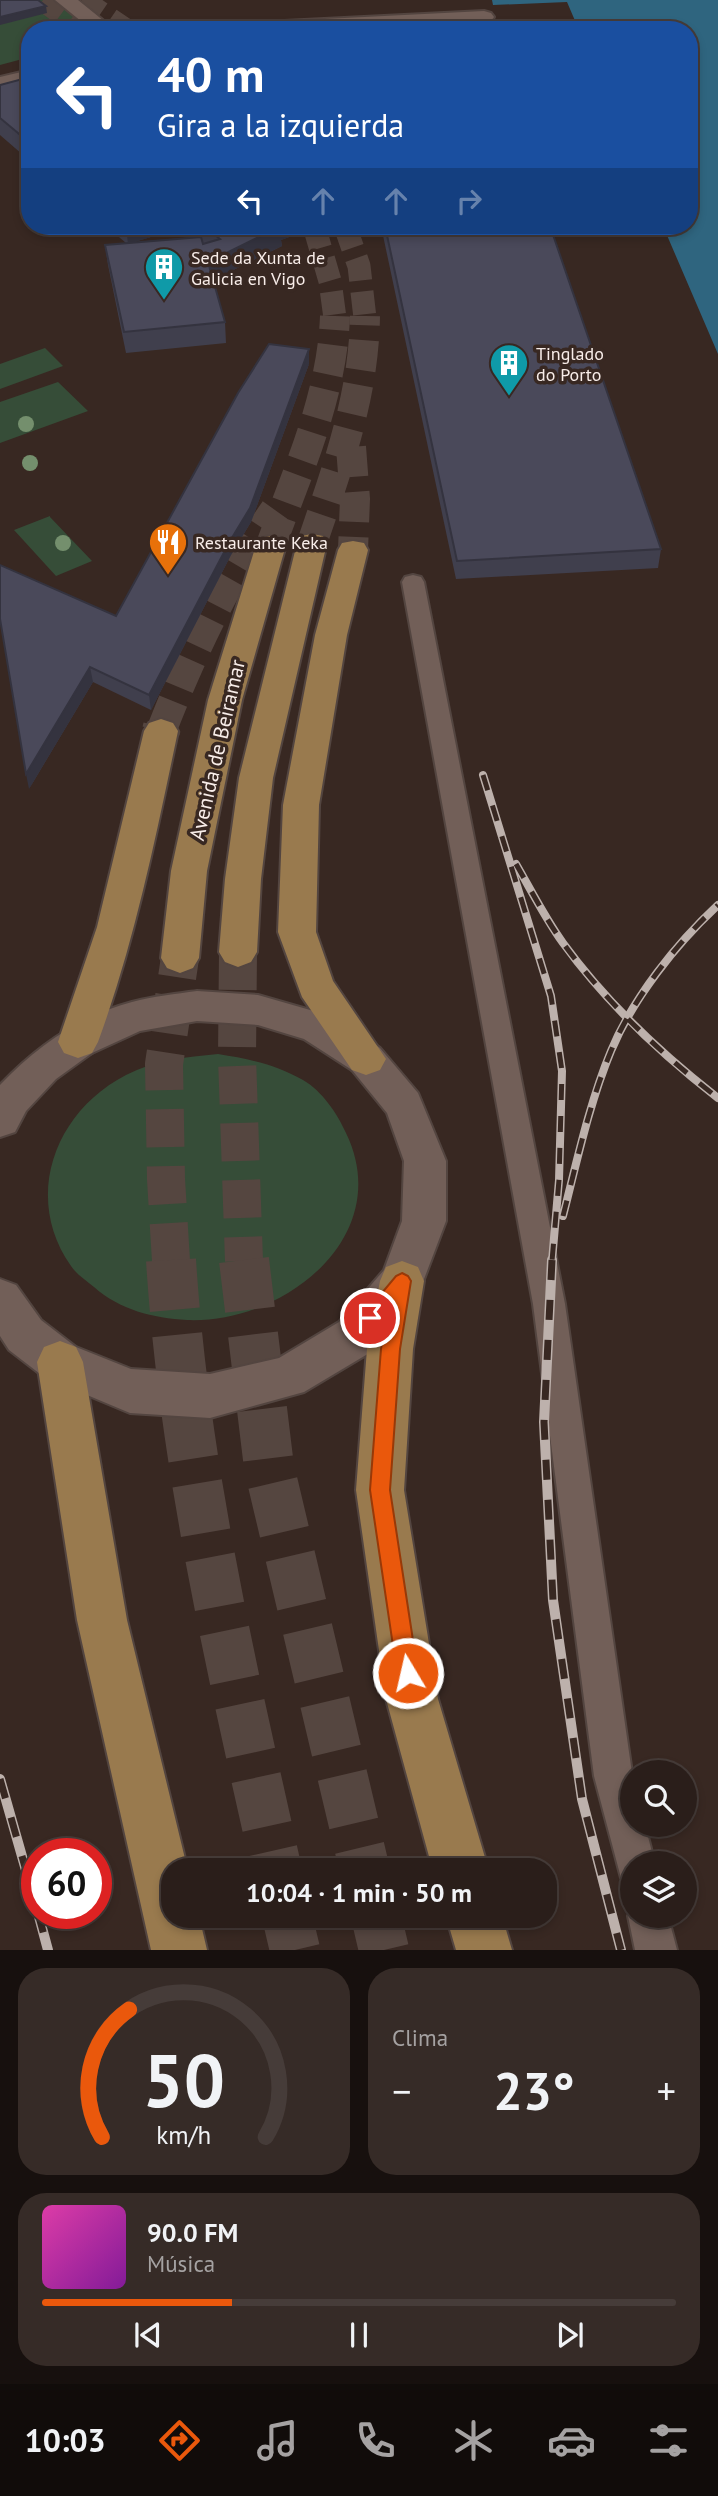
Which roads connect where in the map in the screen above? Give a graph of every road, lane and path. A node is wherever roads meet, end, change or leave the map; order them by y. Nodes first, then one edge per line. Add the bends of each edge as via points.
1 (65, 0) edge
2 (484, 17) dead end
3 (93, 21) edge
4 (404, 21) edge
5 (21, 78) edge
6 (0, 84) edge
7 (312, 543) tunnel mouth
8 (271, 545) tunnel mouth
9 (353, 550) tunnel mouth
10 (413, 582) dead end
11 (161, 731) tunnel mouth
12 (238, 951) tunnel mouth
13 (180, 958) tunnel mouth
14 (78, 1042) junction
15 (366, 1059) junction
16 (4, 1106) edge
17 (402, 1281) junction
18 (0, 1299) edge
19 (28, 1346) edge
20 (632, 1851) edge
21 (457, 1858) edge
22 (478, 1928) edge
23 (651, 1928) edge
24 (179, 1950) edge
25 (484, 1950) edge
26 (656, 1950) edge

1 - 3 street
2 - 4 street
5 - 6 street
7 - 12 main road, Avenida de Beiramar via 256,778
8 - 13 main road, Avenida de Beiramar via 225,700 189,871
9 - 15 main road via 331,635 301,805 297,932 316,986
10 - 20 lane via 549,1304 613,1776
11 - 14 main road via 127,887 100,987
14 - 15 street via 135,1017 209,1006 258,1010 317,1027
14 - 16 street via 42,1067
15 - 17 street via 404,1105 425,1161 424,1221
17 - 19 street via 355,1336 288,1377 210,1396 130,1391
17 - 21 main road via 390,1349 380,1490 412,1699
18 - 19 street
19 - 24 main road via 102,1620
22 - 25 main road
23 - 26 lane

